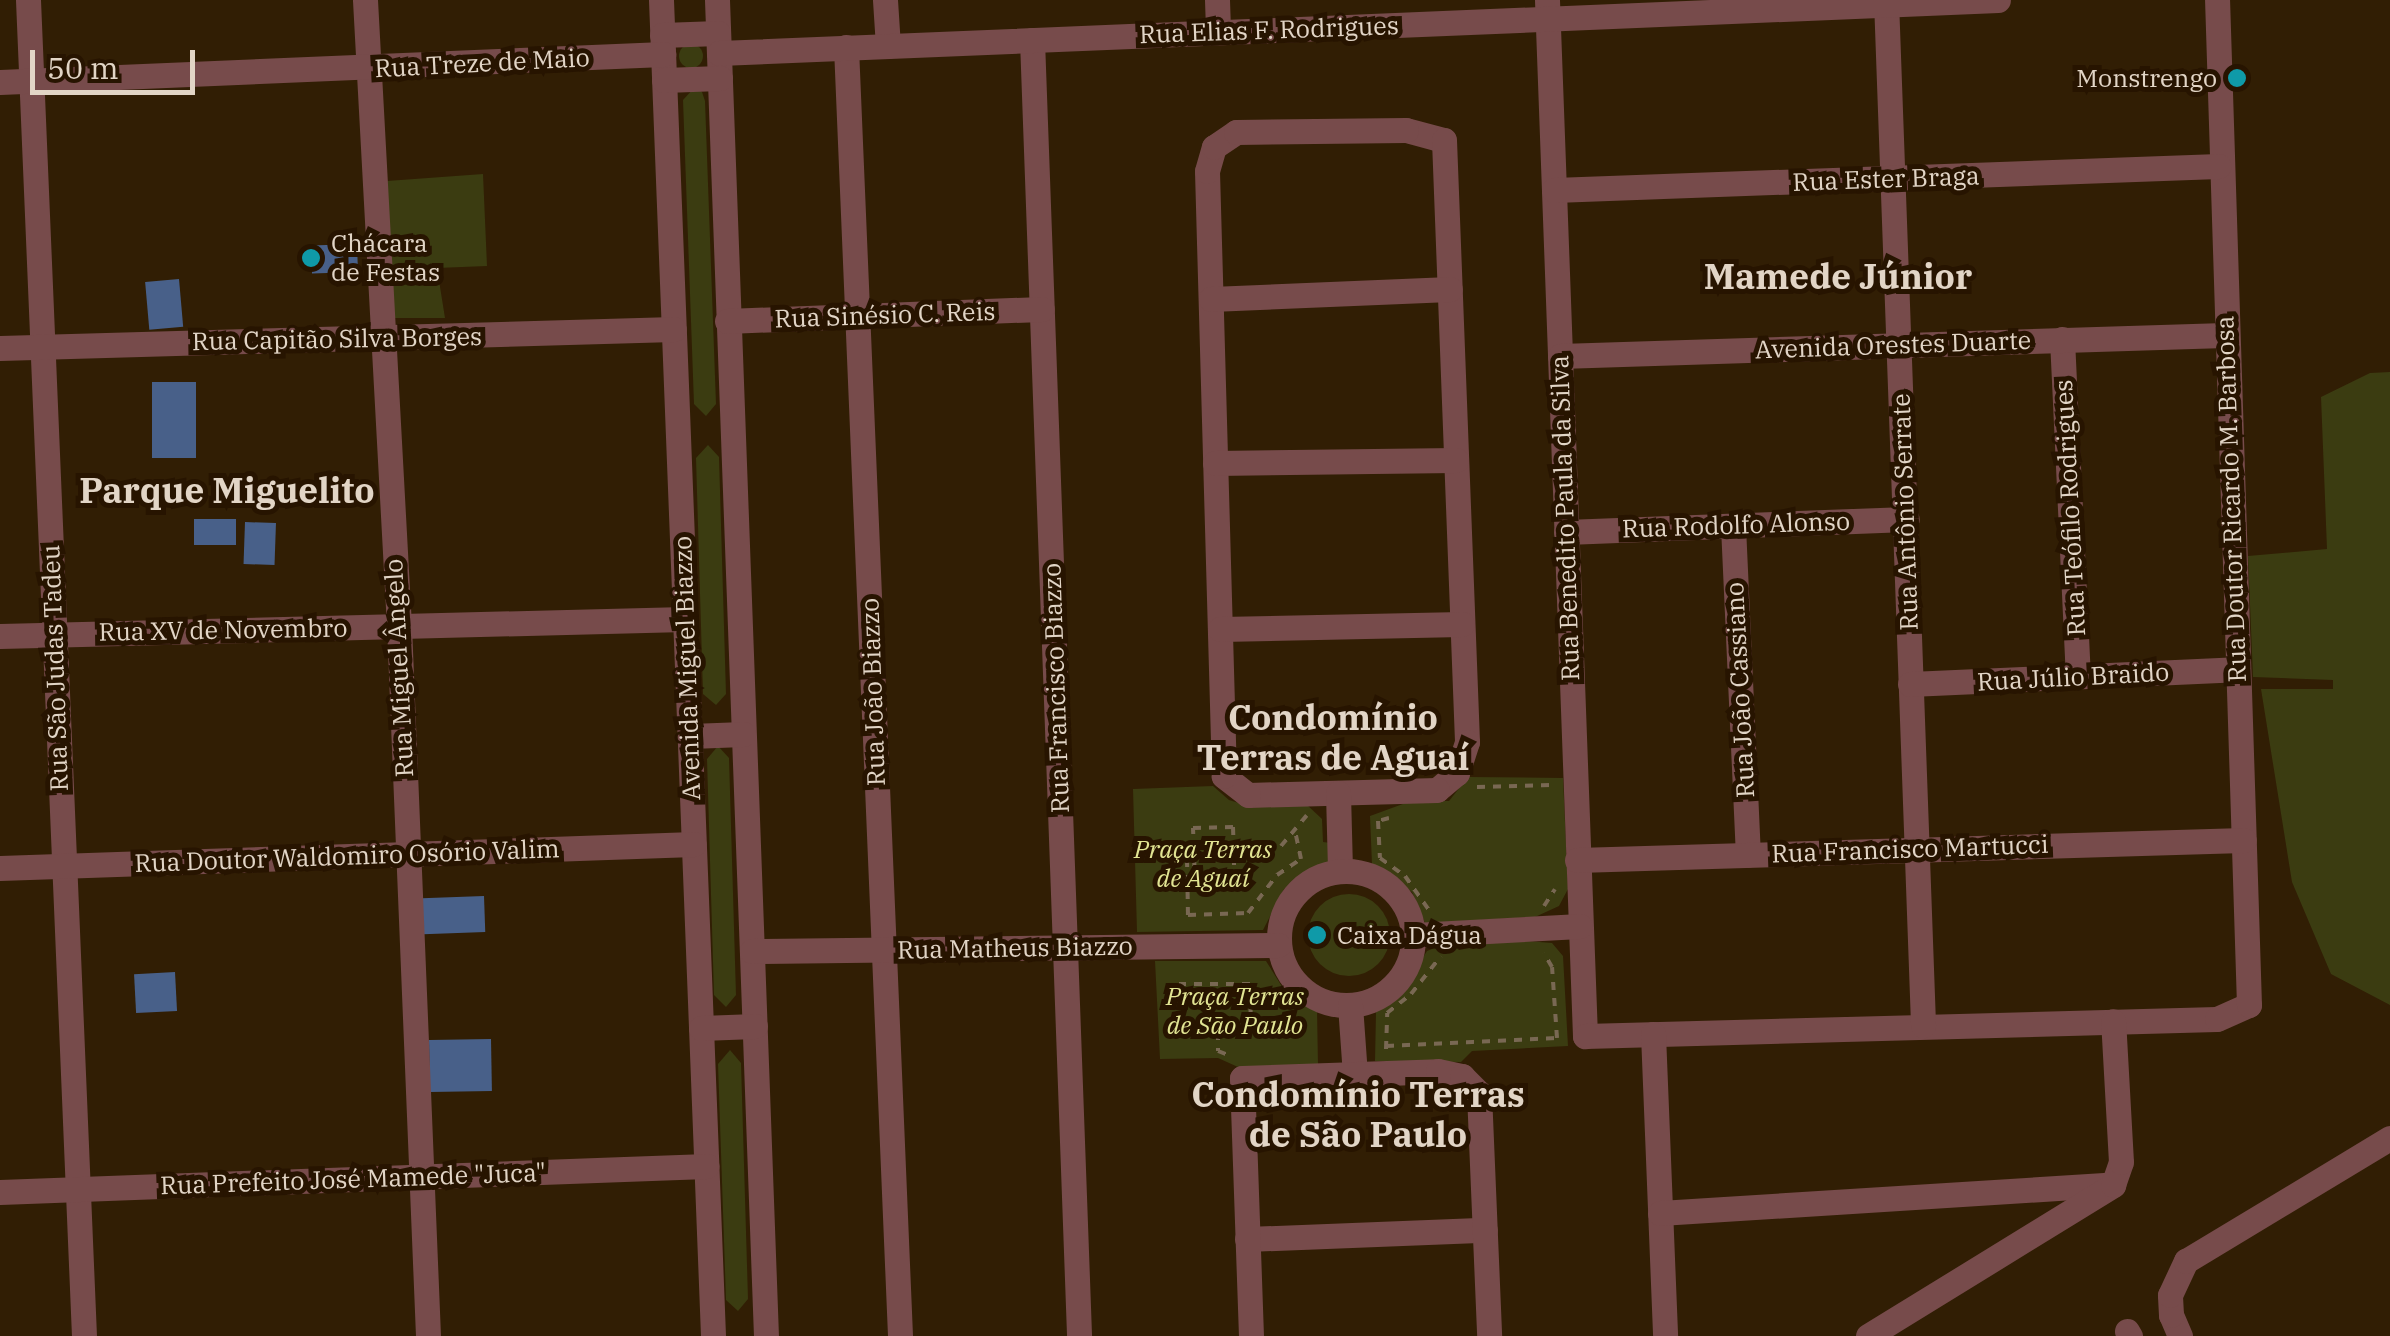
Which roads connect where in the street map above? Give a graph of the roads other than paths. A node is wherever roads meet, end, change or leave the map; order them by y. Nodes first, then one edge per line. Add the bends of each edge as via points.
1 (28, 0) edge
2 (365, 0) edge
3 (661, 0) edge
4 (717, 0) edge
5 (886, 0) edge
6 (1216, 0) edge
7 (1998, 0) edge
8 (2216, 0) edge
9 (1886, 2) edge
10 (1730, 6) edge
11 (1548, 9) edge
12 (1377, 13) edge
13 (1218, 32) junction
14 (1032, 40) junction
15 (888, 46) junction
16 (846, 48) junction
17 (719, 55) junction
18 (663, 56) junction
19 (368, 69) junction
20 (0, 82) edge
21 (31, 82) junction
22 (2219, 166) junction
23 (1893, 180) junction
24 (1554, 190) junction
25 (1450, 289) junction
26 (1211, 299) junction
27 (1042, 310) junction
28 (857, 316) junction
29 (727, 322) junction
30 (674, 329) junction
31 (2225, 335) junction
32 (380, 338) junction
33 (2062, 340) junction
34 (1900, 345) junction
35 (42, 346) junction
36 (0, 348) edge
37 (1560, 356) junction
38 (1456, 460) junction
39 (1215, 463) junction
40 (1907, 519) junction
41 (1733, 526) junction
42 (1566, 532) junction
43 (685, 619) junction
44 (1462, 624) junction
45 (399, 626) junction
46 (1220, 629) junction
47 (54, 634) junction
48 (0, 636) edge
49 (2236, 669) junction
50 (2078, 677) junction
51 (1910, 684) junction
52 (743, 734) junction
53 (690, 736) junction
54 (1338, 793) junction
55 (2244, 840) junction
56 (694, 844) junction
57 (1915, 848) junction
58 (408, 854) junction
59 (1748, 855) junction
60 (1577, 860) junction
61 (64, 866) junction
62 (0, 868) edge
63 (1340, 870) junction
64 (1580, 926) junction
65 (1414, 935) junction
66 (1278, 945) junction
67 (1065, 948) junction
68 (884, 950) junction
69 (752, 951) junction
70 (1350, 1006) junction
71 (2113, 1021) junction
72 (1923, 1025) junction
73 (754, 1026) junction
74 (701, 1028) junction
75 (1653, 1034) junction
76 (1368, 1074) junction
77 (2390, 1138) edge
78 (706, 1166) junction
79 (422, 1177) junction
80 (2113, 1185) junction
81 (78, 1189) junction
82 (0, 1192) edge
83 (1989, 1192) junction
84 (1660, 1214) junction
85 (1484, 1230) junction
86 (1247, 1240) junction
87 (2024, 1242) junction
88 (84, 1336) edge
89 (428, 1336) edge
90 (713, 1336) edge
91 (766, 1336) edge
92 (900, 1336) edge
93 (1079, 1336) edge
94 (1250, 1336) edge
95 (1488, 1336) edge
96 (1665, 1336) edge
97 (1868, 1336) edge
98 (2180, 1336) edge

1 - 21 street, Rua São Judas Tadeu
2 - 19 street, Rua Miguel Ângelo
3 - 18 street, Avenida Miguel Biazzo
4 - 17 street
5 - 15 street
6 - 13 street
7 - 9 street, Rua Elias F. Rodrigues
8 - 22 street, Rua Doutor Ricardo M. Barbosa
9 - 10 street, Rua Elias F. Rodrigues
9 - 23 street, Rua Antônio Serrate
10 - 11 street, Rua Elias F. Rodrigues
11 - 12 street, Rua Elias F. Rodrigues
11 - 24 street, Rua Benedito Paula da Silva
12 - 13 street, Rua Elias F. Rodrigues
13 - 14 street, Rua Elias F. Rodrigues
14 - 15 street, Rua Elias F. Rodrigues
14 - 27 street, Rua Francisco Biazzo
15 - 16 street, Rua Elias F. Rodrigues
16 - 17 street, Rua Elias F. Rodrigues
16 - 28 street, Rua João Biazzo
17 - 18 street
17 - 18 street
17 - 29 street
18 - 19 street, Rua Treze de Maio
18 - 30 street, Avenida Miguel Biazzo
19 - 21 street, Rua Treze de Maio
19 - 32 street, Rua Miguel Ângelo
20 - 21 street, Rua Treze de Maio
21 - 35 street, Rua São Judas Tadeu
22 - 23 street, Rua Ester Braga
22 - 31 street, Rua Doutor Ricardo M. Barbosa
23 - 24 street, Rua Ester Braga
23 - 34 street, Rua Antônio Serrate
24 - 37 street, Rua Benedito Paula da Silva
25 - 26 street
25 - 26 street via 1444,140 1406,130 1236,132 1214,147 1207,171
25 - 38 street
26 - 39 street
27 - 28 street, Rua Sinésio C. Reis
27 - 67 street, Rua Francisco Biazzo
28 - 29 street, Rua Sinésio C. Reis
28 - 68 street, Rua João Biazzo
29 - 52 street
30 - 32 street, Rua Capitão Silva Borges
30 - 43 street, Avenida Miguel Biazzo
31 - 33 street, Avenida Orestes Duarte
31 - 49 street, Rua Doutor Ricardo M. Barbosa
32 - 35 street, Rua Capitão Silva Borges
32 - 45 street, Rua Miguel Ângelo
33 - 34 street, Avenida Orestes Duarte
33 - 50 street, Rua Teófilo Rodrigues
34 - 37 street, Avenida Orestes Duarte
34 - 40 street, Rua Antônio Serrate
35 - 36 street, Rua Capitão Silva Borges
35 - 47 street, Rua São Judas Tadeu
37 - 42 street, Rua Benedito Paula da Silva
38 - 39 street
38 - 44 street
39 - 46 street
40 - 41 street, Rua Rodolfo Alonso
40 - 51 street, Rua Antônio Serrate
41 - 42 street, Rua Rodolfo Alonso
41 - 59 street, Rua João Cassiano
42 - 60 street, Rua Benedito Paula da Silva
43 - 45 street, Rua XV de Novembro
43 - 53 street, Avenida Miguel Biazzo
44 - 46 street
44 - 54 street via 1466,742 1457,773 1437,790
45 - 47 street, Rua XV de Novembro
45 - 58 street, Rua Miguel Ângelo
46 - 54 street via 1224,776 1248,795
47 - 48 street, Rua XV de Novembro
47 - 61 street, Rua São Judas Tadeu
49 - 50 street, Rua Júlio Braido
49 - 55 street, Rua Doutor Ricardo M. Barbosa
50 - 51 street, Rua Júlio Braido
51 - 57 street, Rua Antônio Serrate
52 - 53 street
52 - 69 street
53 - 56 street, Avenida Miguel Biazzo
54 - 63 street
55 - 57 street, Rua Francisco Martucci
55 - 71 street, Rua Doutor Ricardo M. Barbosa via 2251,998 2243,1011 2218,1019
56 - 58 street, Rua Doutor Waldomiro Osório Valim
56 - 74 street, Avenida Miguel Biazzo
57 - 59 street, Rua Francisco Martucci
57 - 72 street, Rua Antônio Serrate
58 - 61 street, Rua Doutor Waldomiro Osório Valim
58 - 79 street, Rua Miguel Ângelo
59 - 60 street, Rua Francisco Martucci
60 - 64 street, Rua Benedito Paula da Silva
61 - 62 street, Rua Doutor Waldomiro Osório Valim
61 - 81 street, Rua São Judas Tadeu
63 - 65 street via 1368,874 1391,888 1408,909
63 - 66 street via 1294,894 1280,918
64 - 65 street
64 - 75 street, Rua Benedito Paula da Silva via 1585,1036
65 - 70 street via 1410,961 1396,983 1376,999
66 - 67 street, Rua Matheus Biazzo
66 - 70 street via 1302,990
67 - 68 street, Rua Matheus Biazzo
67 - 93 street, Rua Francisco Biazzo
68 - 69 street, Rua Matheus Biazzo
68 - 92 street, Rua João Biazzo
69 - 73 street
70 - 76 street
71 - 72 street
71 - 80 street via 2122,1162
72 - 75 street
73 - 74 street
73 - 91 street
74 - 78 street, Avenida Miguel Biazzo
75 - 84 street
76 - 85 street via 1462,1076 1479,1093
76 - 86 street via 1242,1078
77 - 98 street via 2186,1261 2170,1295
78 - 79 street, Rua Prefeito José Mamede "Juca"
78 - 90 street, Avenida Miguel Biazzo
79 - 81 street, Rua Prefeito José Mamede "Juca"
79 - 89 street, Rua Miguel Ângelo
80 - 83 street
80 - 87 street
81 - 82 street, Rua Prefeito José Mamede "Juca"
81 - 88 street, Rua São Judas Tadeu
83 - 84 street
83 - 87 street via 2022,1202
84 - 96 street
85 - 86 street
85 - 95 street
86 - 94 street
87 - 97 street

